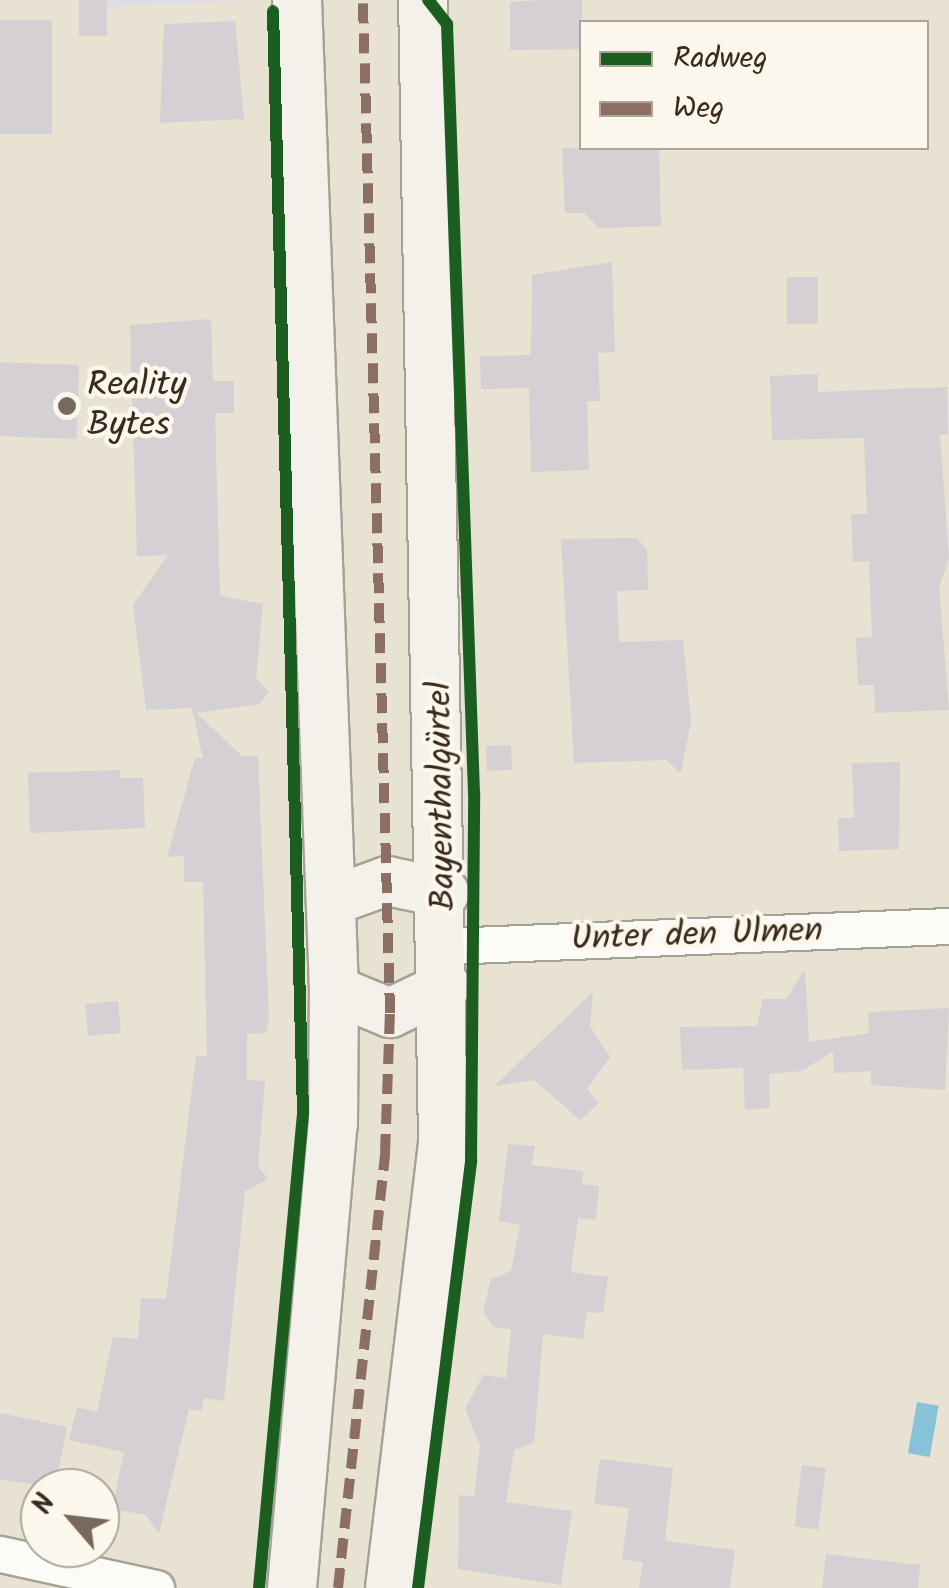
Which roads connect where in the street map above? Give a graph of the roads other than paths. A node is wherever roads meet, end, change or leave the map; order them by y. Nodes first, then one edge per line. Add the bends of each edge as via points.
1 (298, 0) edge
2 (424, 0) edge
3 (445, 893) junction
4 (332, 901) junction
5 (949, 926) edge
6 (446, 966) junction
7 (334, 990) junction
8 (0, 1554) edge
9 (156, 1588) edge
10 (292, 1588) edge
11 (390, 1588) edge

1 - 4 main road
2 - 3 main road, Bayenthalgürtel
3 - 4 main road via 387,881
3 - 6 main road, Bayenthalgürtel
4 - 7 main road
5 - 6 street, Unter den Ulmen
6 - 7 main road via 390,1013
6 - 11 main road, Bayenthalgürtel via 443,1141
7 - 10 main road via 332,1124
8 - 9 street

